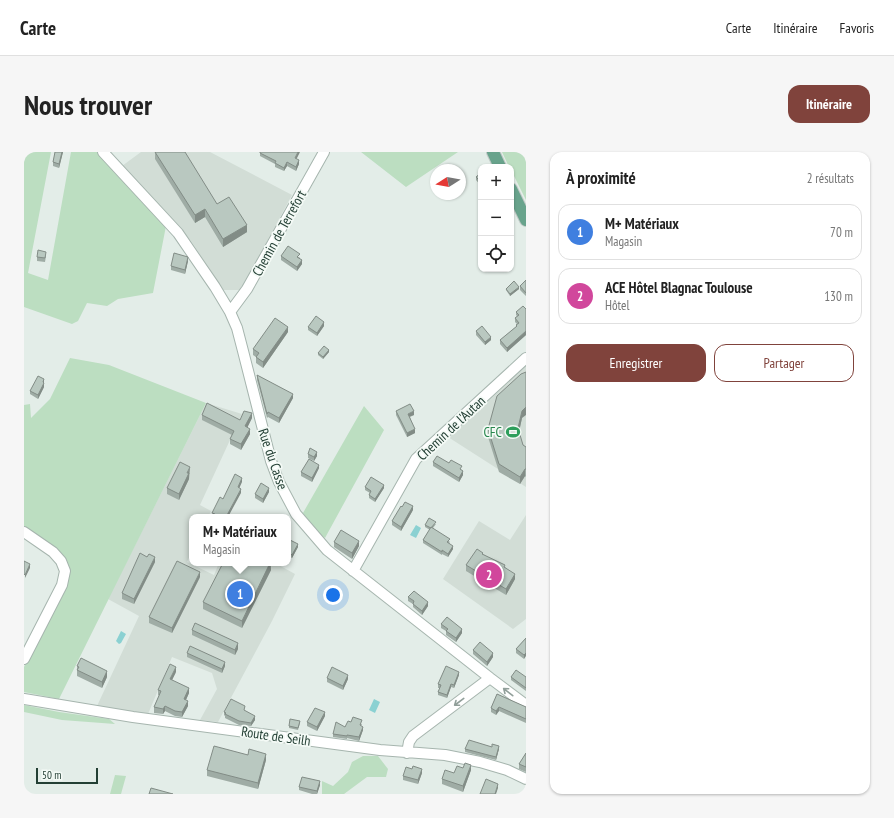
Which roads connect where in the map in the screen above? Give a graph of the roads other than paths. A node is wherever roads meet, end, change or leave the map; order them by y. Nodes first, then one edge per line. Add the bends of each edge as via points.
1 (103, 152) edge
2 (324, 152) edge
3 (493, 152) edge
4 (499, 164) edge
5 (514, 195) edge
6 (526, 220) edge
7 (230, 312) junction
8 (526, 358) edge
9 (24, 532) edge
10 (353, 571) junction
11 (24, 659) edge
12 (490, 678) junction
13 (24, 699) edge
14 (526, 705) edge
15 (408, 753) junction
16 (526, 780) edge

1 - 7 street, Rue du Casse via 178,233
2 - 7 street, Chemin de Terrefort via 247,289
3 - 4 main road
5 - 6 main road
7 - 10 street, Rue du Casse via 237,328 268,449 280,482 296,514 308,529 327,550
8 - 10 street, Chemin de l'Autan via 416,459
9 - 11 street via 53,552 65,571 62,585
10 - 12 street, Rue du Casse
14 -> 12 street, Rue du Casse
12 -> 15 street via 413,736 409,742
13 - 15 street, Route de Seilh via 133,717
15 - 16 street, Route de Seilh via 445,755 480,762 507,770

